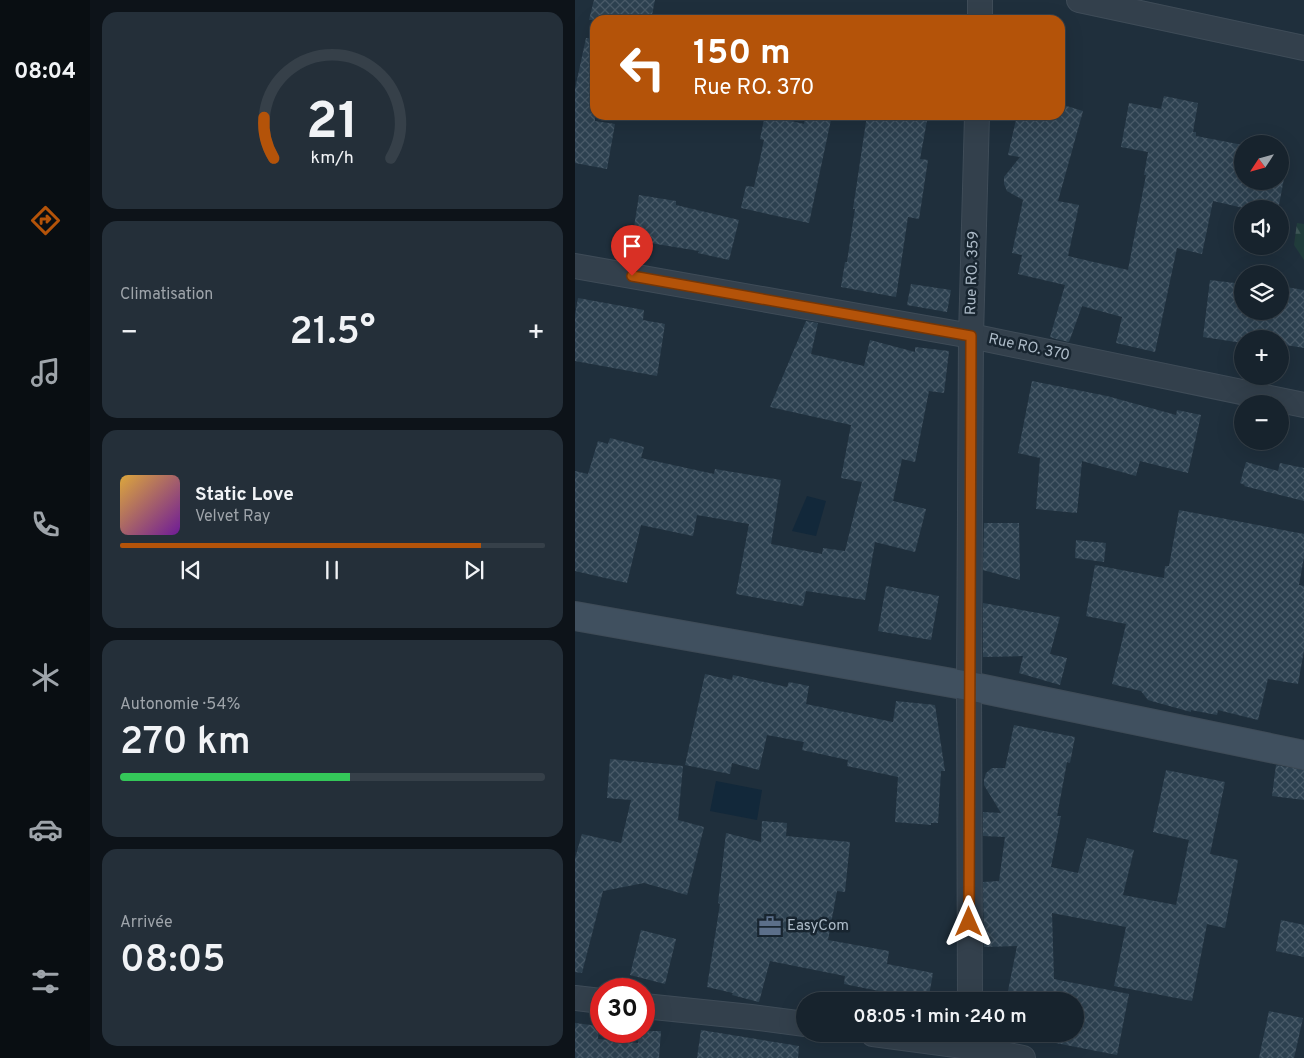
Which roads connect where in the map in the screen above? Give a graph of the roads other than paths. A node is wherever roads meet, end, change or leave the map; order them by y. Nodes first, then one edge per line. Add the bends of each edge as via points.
1 (980, 0) edge
2 (1079, 0) edge
3 (980, 15) edge
4 (1304, 48) edge
5 (977, 120) edge
6 (575, 266) edge
7 (971, 336) junction
8 (1304, 404) edge
9 (575, 616) edge
10 (969, 686) junction
11 (1304, 754) edge
12 (970, 992) edge
13 (575, 998) edge
14 (590, 1000) edge
15 (655, 1007) edge
16 (796, 1023) edge
17 (938, 1042) edge
18 (970, 1046) edge
19 (1023, 1058) edge

1 - 3 street
2 - 4 street
5 - 7 street, Rue RO. 359
6 - 7 street, Rue RO. 370
7 - 8 street, Rue RO. 370
7 - 10 street, Rue RO. 359
9 - 10 street
10 - 11 street
10 - 12 street, Rue RO. 359
13 - 14 street
15 - 16 street
17 - 18 street
18 - 19 street

